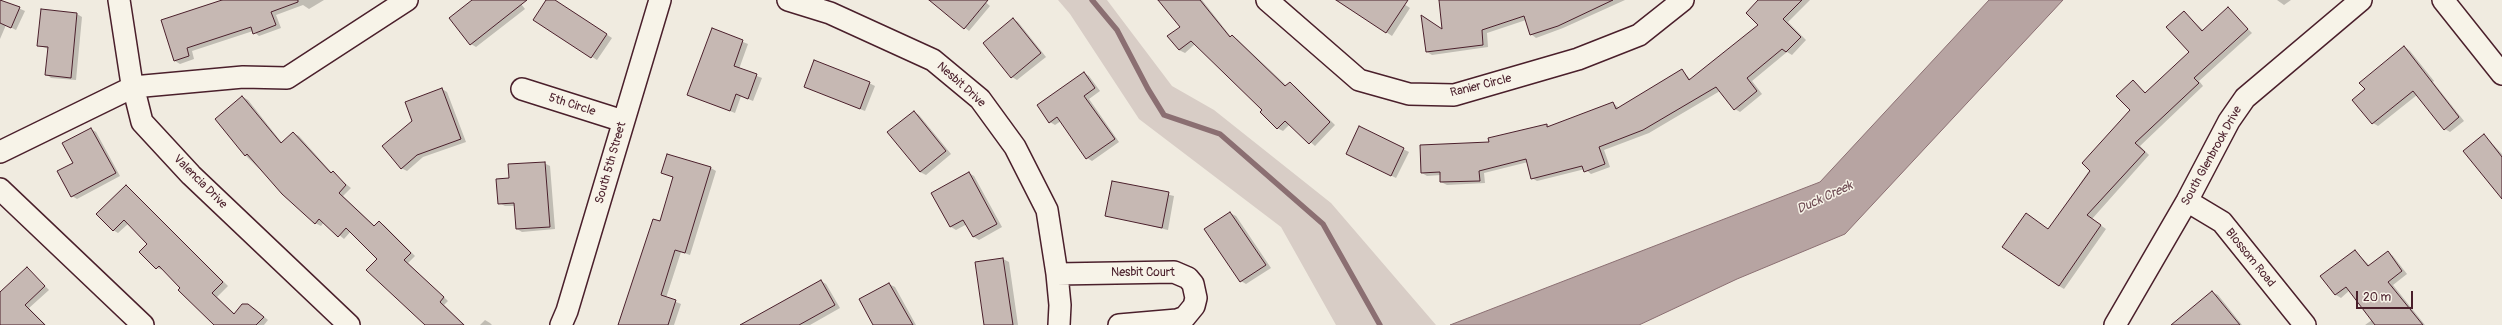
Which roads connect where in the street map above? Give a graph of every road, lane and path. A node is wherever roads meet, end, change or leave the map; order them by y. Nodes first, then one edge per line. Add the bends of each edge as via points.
1 (119, 0) edge
2 (407, 0) edge
3 (660, 0) edge
4 (788, 0) edge
5 (1268, 0) edge
6 (1684, 0) edge
7 (2361, 0) edge
8 (2443, 0) edge
9 (2502, 74) edge
10 (133, 87) junction
11 (522, 88) dead end
12 (623, 121) junction
13 (0, 152) edge
14 (0, 189) edge
15 (2187, 201) junction
16 (1057, 274) junction
17 (143, 325) edge
18 (349, 325) edge
19 (561, 325) edge
20 (1059, 325) edge
21 (1119, 325) edge
22 (2115, 325) edge
23 (2305, 325) edge

1 - 10 street, Valencia Drive
2 - 10 street via 287,78 243,77
3 - 12 street, South 5th Street
4 - 16 street, Nesbit Drive via 830,13 933,60 980,99 1015,147 1047,210
5 - 6 street, Ranier Circle via 1359,80 1409,94 1454,95 1578,60 1639,35
7 - 15 street, South Glenbrook Drive via 2245,98 2229,121
8 - 9 street
10 - 13 street
10 - 18 street, Valencia Drive via 142,122 191,175
11 - 12 street, 5th Circle
12 - 19 street, South 5th Street
14 - 17 street
15 - 22 street, South Glenbrook Drive
15 - 23 street, Blossom Road via 2222,222
16 - 20 street, Nesbit Drive
16 - 21 street, Nesbit Court via 1174,272 1188,278 1193,284 1196,298 1194,306 1184,317 1178,320

